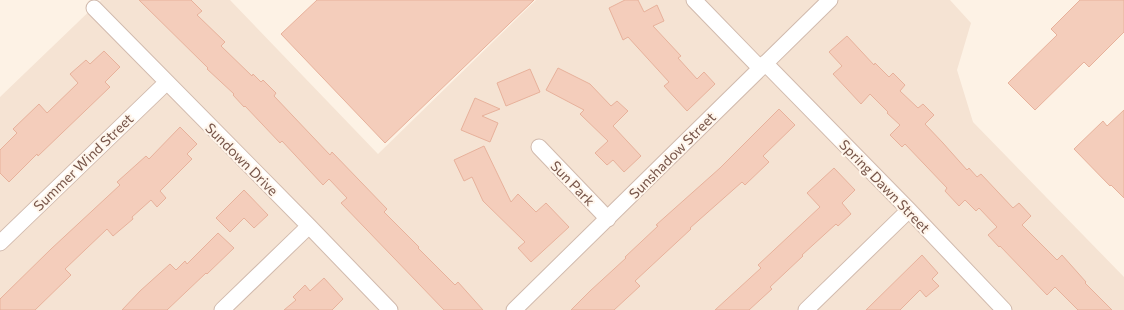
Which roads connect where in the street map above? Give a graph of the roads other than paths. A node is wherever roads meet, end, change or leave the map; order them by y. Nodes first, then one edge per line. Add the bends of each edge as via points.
1 (694, 0) edge
2 (830, 0) edge
3 (94, 8) dead end
4 (762, 66) junction
5 (167, 82) junction
6 (539, 147) dead end
7 (909, 210) junction
8 (608, 219) junction
9 (309, 226) junction
10 (0, 243) edge
11 (222, 310) edge
12 (390, 310) edge
13 (514, 310) edge
14 (806, 310) edge
15 (1004, 310) edge

1 - 4 street, Spring Dawn Street
2 - 4 street, Sunshadow Street
3 - 5 street, Sundown Drive
4 - 7 street, Spring Dawn Street
4 - 8 street, Sunshadow Street
5 - 9 street, Sundown Drive
5 - 10 street, Summer Wind Street
6 - 8 street, Sun Park
7 - 14 street
7 - 15 street, Spring Dawn Street
8 - 13 street, Sunshadow Street
9 - 11 street
9 - 12 street, Sundown Drive

